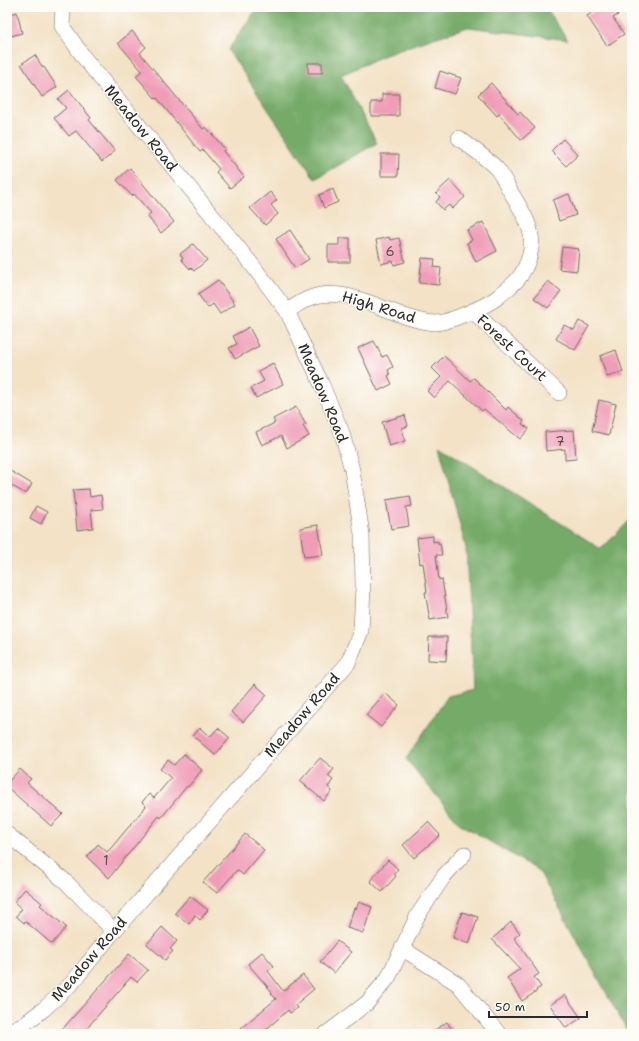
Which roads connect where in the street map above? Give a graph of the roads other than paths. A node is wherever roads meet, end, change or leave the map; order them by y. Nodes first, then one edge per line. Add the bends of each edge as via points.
1 (63, 7) edge
2 (459, 138) dead end
3 (287, 311) junction
4 (473, 311) junction
5 (559, 393) dead end
6 (7, 834) edge
7 (464, 854) dead end
8 (114, 931) junction
9 (403, 949) junction
10 (7, 1032) edge
11 (326, 1034) edge
12 (499, 1034) edge

1 - 3 street, Meadow Road via 62,26 85,59
2 - 4 street, Forest Court via 497,169 524,215 531,230 532,241 530,255 520,277 494,300
3 - 4 street, High Road via 310,298 333,293 417,320 437,323
3 - 8 street, Meadow Road via 342,433 352,470 362,534 364,587 361,631 348,663
4 - 5 street, Forest Court
6 - 8 street via 65,881
7 - 9 street via 444,876 418,914
8 - 10 street, Meadow Road via 72,983 44,1009 24,1024
9 - 11 street via 388,978 367,1002
9 - 12 street via 458,984

